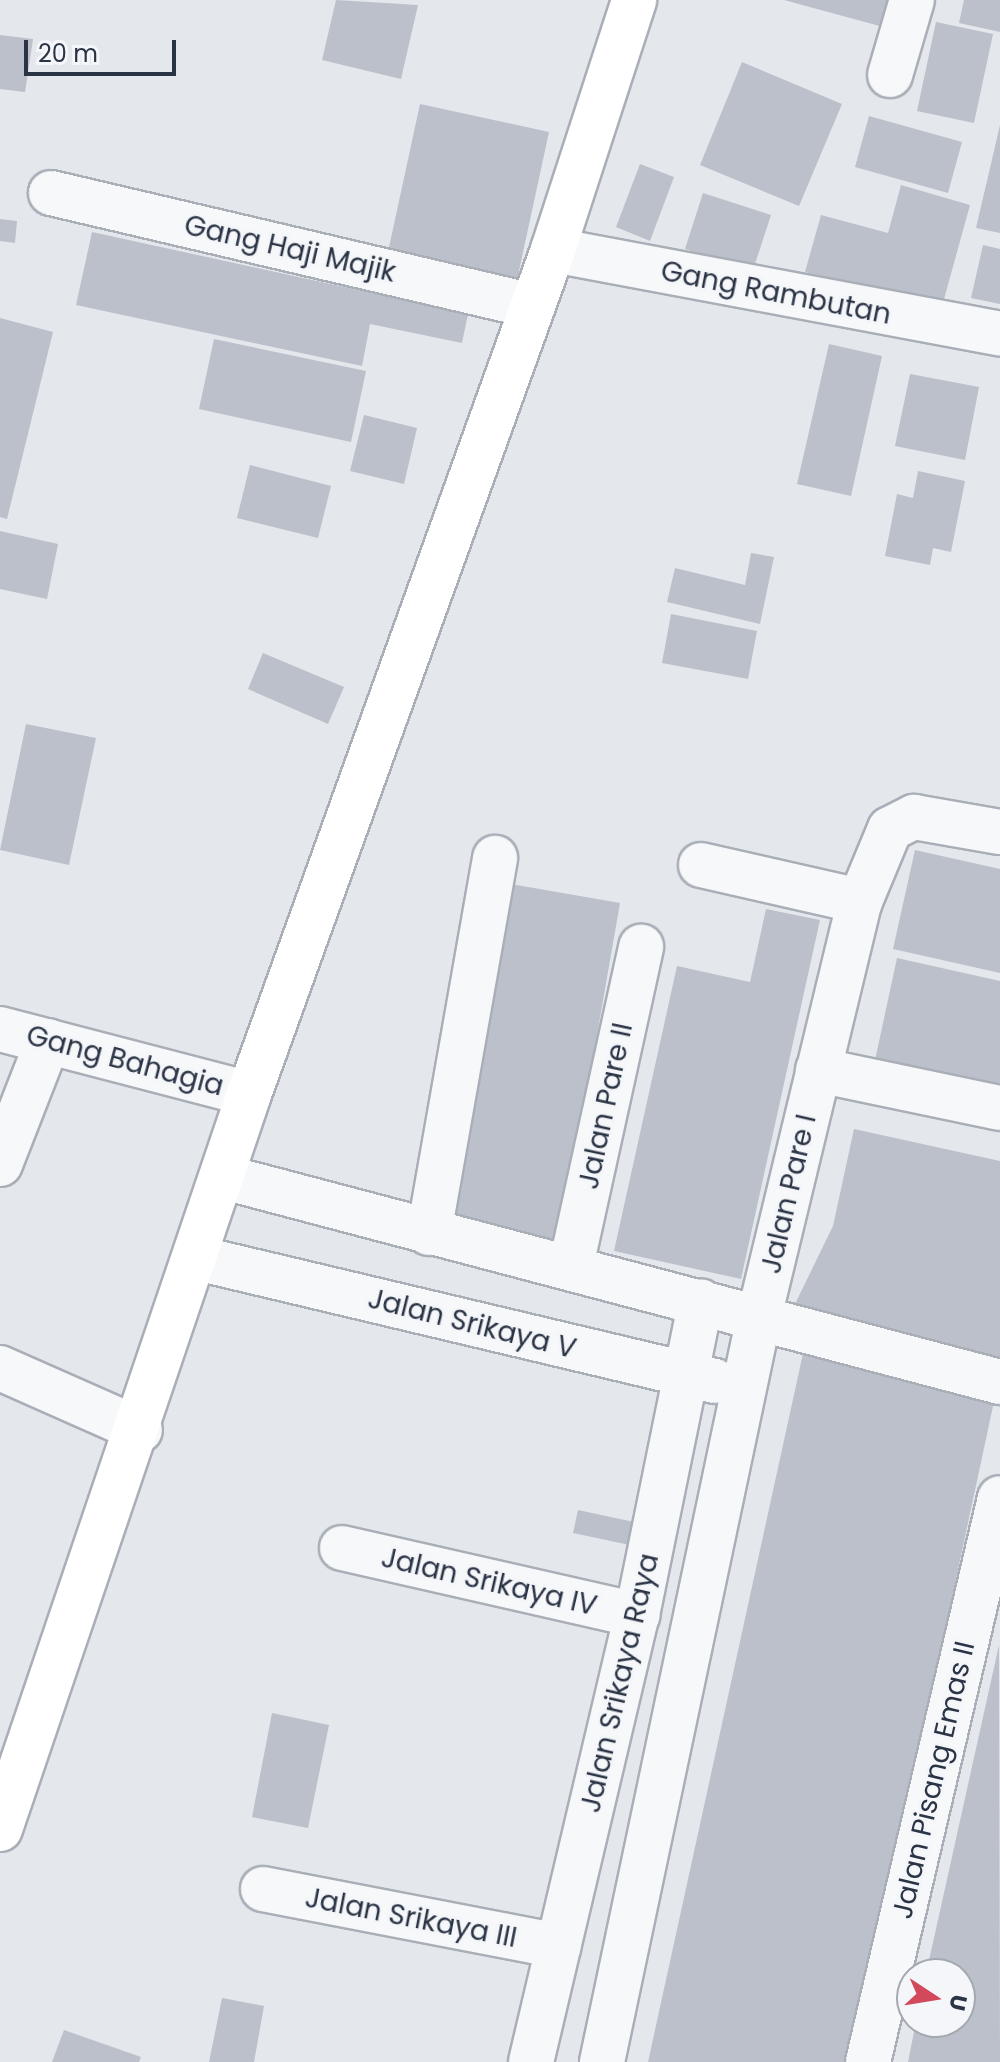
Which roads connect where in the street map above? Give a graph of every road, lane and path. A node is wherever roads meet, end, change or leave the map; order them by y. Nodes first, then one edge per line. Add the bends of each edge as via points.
1 (634, 0) edge
2 (912, 0) edge
3 (890, 75) dead end
4 (51, 193) dead end
5 (553, 250) junction
6 (529, 305) junction
7 (1000, 334) edge
8 (1000, 832) edge
9 (495, 858) dead end
10 (701, 865) dead end
11 (860, 901) junction
12 (641, 947) dead end
13 (0, 1029) edge
14 (48, 1041) junction
15 (818, 1070) junction
16 (249, 1094) junction
17 (1000, 1108) edge
18 (0, 1164) edge
19 (224, 1177) junction
20 (429, 1233) junction
21 (197, 1258) junction
22 (571, 1266) junction
23 (701, 1301) junction
24 (759, 1317) junction
25 (0, 1368) edge
26 (688, 1376) junction
27 (1000, 1382) edge
28 (749, 1387) junction
29 (140, 1430) junction
30 (1000, 1498) edge
31 (342, 1548) dead end
32 (637, 1615) junction
33 (0, 1829) edge
34 (263, 1889) dead end
35 (559, 1946) junction
36 (531, 2062) edge
37 (602, 2062) edge
38 (868, 2062) edge

1 - 5 street
2 - 3 street
4 - 6 street, Gang Haji Majik
5 - 6 street
5 - 7 street, Gang Rambutan
6 - 16 street
8 - 11 street, Jalan Pare I via 914,817 890,829
9 - 20 street
10 - 11 street
11 - 15 street, Jalan Pare I
12 - 22 street, Jalan Pare II
13 - 14 street, Gang Bahagia
14 - 16 street, Gang Bahagia
14 - 18 street
15 - 17 street
15 - 24 street, Jalan Pare I
16 - 19 street
19 - 20 street
19 - 21 street
20 - 22 street
21 - 26 street, Jalan Srikaya V
21 - 29 street
22 - 23 street
23 - 24 street
23 - 26 street, Jalan Srikaya Raya
24 - 27 street
24 - 28 street
25 - 29 street
26 - 28 street, Jalan Srikaya V
26 - 32 street, Jalan Srikaya Raya
28 - 37 street
29 - 33 street
30 - 38 street, Jalan Pisang Emas II
31 - 32 street, Jalan Srikaya IV
32 - 35 street, Jalan Srikaya Raya
34 - 35 street, Jalan Srikaya III
35 - 36 street, Jalan Srikaya Raya

